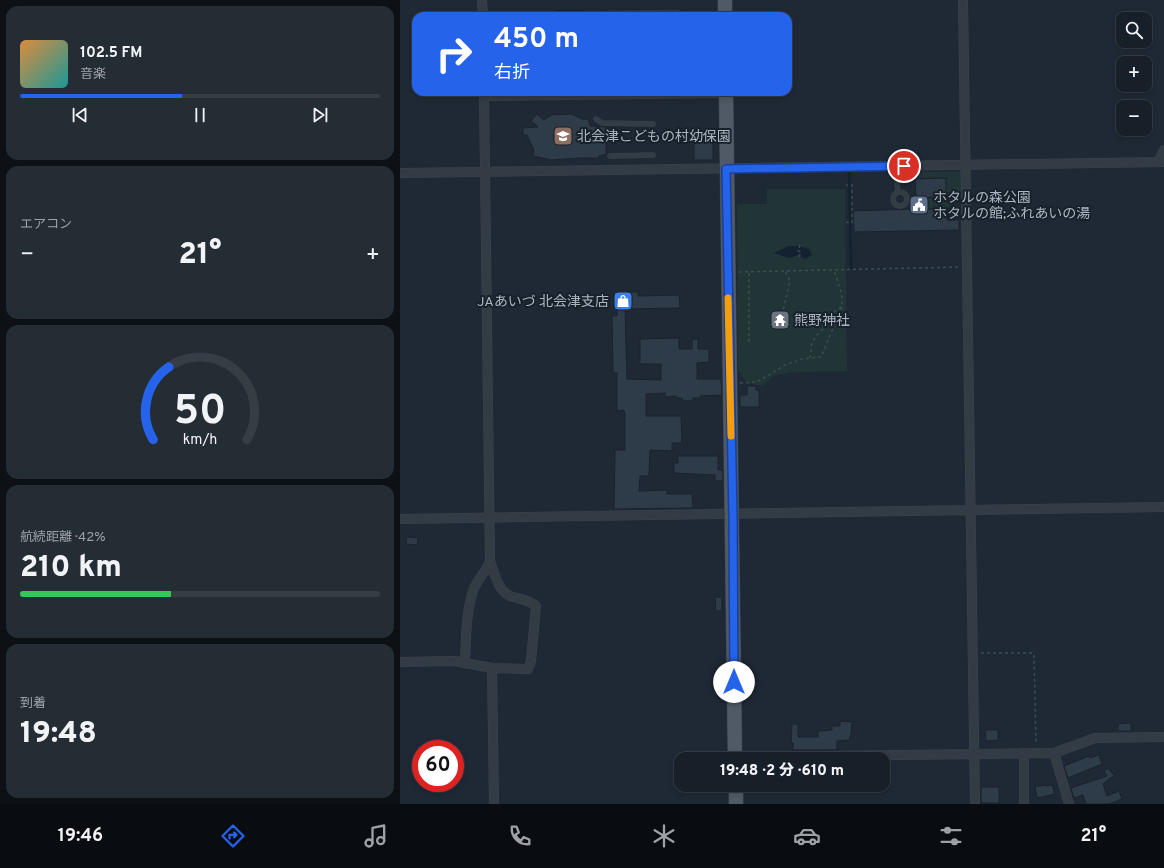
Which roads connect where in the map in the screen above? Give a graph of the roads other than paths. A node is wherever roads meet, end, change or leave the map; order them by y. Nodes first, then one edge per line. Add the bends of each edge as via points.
1 (482, 0) edge
2 (725, 0) edge
3 (963, 0) edge
4 (483, 12) edge
5 (725, 12) edge
6 (484, 96) edge
7 (726, 96) edge
8 (596, 119) dead end
9 (653, 124) dead end
10 (1164, 150) edge
11 (653, 155) dead end
12 (610, 156) dead end
13 (1161, 162) edge
14 (966, 165) junction
15 (726, 169) junction
16 (485, 172) junction
17 (400, 173) edge
18 (897, 182) dead end
19 (898, 192) dead end
20 (1164, 507) edge
21 (971, 510) junction
22 (733, 515) junction
23 (490, 518) junction
24 (400, 519) edge
25 (490, 561) junction
26 (400, 662) edge
27 (465, 662) junction
28 (492, 668) junction
29 (1164, 737) edge
30 (735, 752) edge
31 (1024, 753) junction
32 (1054, 753) junction
33 (975, 755) junction
34 (890, 756) edge
35 (736, 792) edge
36 (494, 804) edge
37 (736, 804) edge
38 (975, 804) edge
39 (1024, 804) edge
40 (1070, 804) edge

1 - 4 street
2 - 5 main road
3 - 14 street
6 - 16 street
7 - 15 main road
8 - 9 lane via 602,123
10 - 13 street
11 - 12 lane
13 - 14 street
14 - 15 street
14 - 21 street
15 - 16 street
15 - 22 main road
16 - 17 street
16 - 23 street
18 - 19 lane
20 - 21 street
21 - 22 street
21 - 33 street
22 - 23 street
22 - 30 main road
23 - 24 street
23 - 25 street
25 - 27 street via 473,590
25 - 28 street via 504,591 536,606 528,670
26 - 27 street
27 - 28 street
28 - 36 street
29 - 32 street via 1095,738
31 - 32 street
31 - 33 street
31 - 39 street
32 - 40 street
33 - 34 street
33 - 38 street
35 - 37 main road

